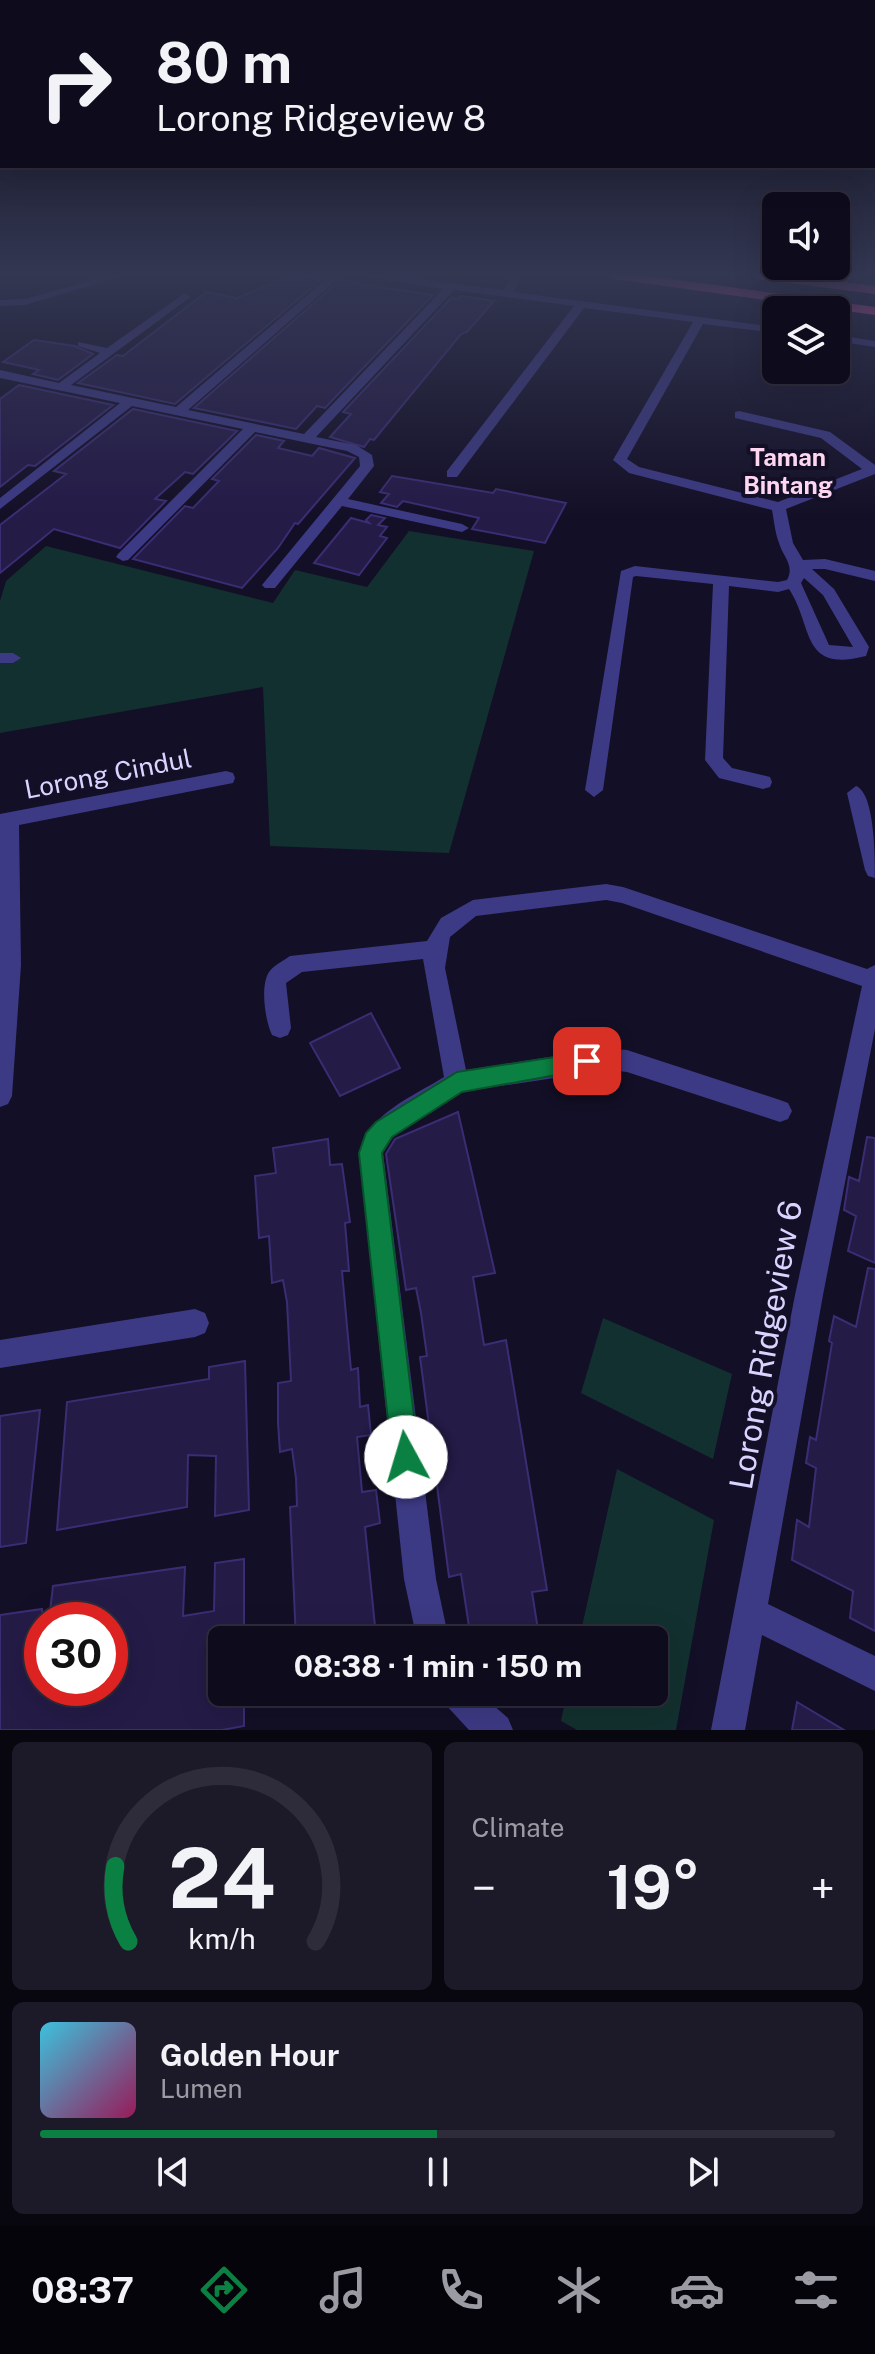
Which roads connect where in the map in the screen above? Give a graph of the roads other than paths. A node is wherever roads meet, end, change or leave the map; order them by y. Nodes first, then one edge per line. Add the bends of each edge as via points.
1 (105, 356) edge
2 (243, 356) edge
3 (386, 356) edge
4 (542, 356) edge
5 (679, 356) edge
6 (6, 376) edge
7 (0, 386) edge
8 (61, 387) junction
9 (129, 402) junction
10 (178, 412) junction
11 (739, 415) dead end
12 (252, 427) junction
13 (307, 439) junction
14 (874, 470) edge
15 (452, 474) dead end
16 (340, 501) junction
17 (0, 505) edge
18 (779, 507) junction
19 (462, 528) dead end
20 (123, 557) dead end
21 (798, 565) junction
22 (875, 576) edge
23 (721, 581) junction
24 (793, 583) junction
25 (270, 585) dead end
26 (226, 778) dead end
27 (763, 782) dead end
28 (594, 790) dead end
29 (856, 793) dead end
30 (5, 820) edge
31 (870, 835) edge
32 (875, 870) edge
33 (433, 949) junction
34 (874, 978) edge
35 (280, 1028) dead end
36 (457, 1082) junction
37 (0, 1096) edge
38 (780, 1111) dead end
39 (195, 1323) dead end
40 (0, 1354) edge
41 (752, 1613) junction
42 (430, 1626) edge
43 (875, 1674) edge
44 (468, 1706) edge
45 (496, 1730) edge
46 (728, 1730) edge

1 - 8 street
2 - 10 street
3 - 13 street
4 - 15 street
5 - 18 street via 620,460 634,470
6 - 7 street
6 - 8 street
8 - 9 street
9 - 10 street
9 - 17 street
10 - 12 street
11 - 14 street via 825,435
12 - 13 street
12 - 20 street
13 - 16 street via 365,455 367,466
14 - 18 street
16 - 19 street
16 - 25 street
18 - 21 street via 786,543
21 - 22 street via 825,564
21 - 24 street
21 - 24 street via 829,592 860,652 822,648
23 - 24 street via 778,587
23 - 27 street via 714,760 726,773
23 - 28 street via 626,574
26 - 30 street, Lorong Cindul
29 - 31 street
30 - 37 street via 10,965
31 - 32 street
33 - 34 street via 454,917 473,908 606,892
33 - 35 street via 311,960 287,968 275,982
33 - 36 street
34 - 41 street, Lorong Ridgeview 6 via 811,1281
36 - 38 street via 607,1059
36 - 42 street via 384,1129 371,1153 420,1579
39 - 40 street
41 - 43 street
41 - 46 street, Lorong Ridgeview 6
44 - 45 street

